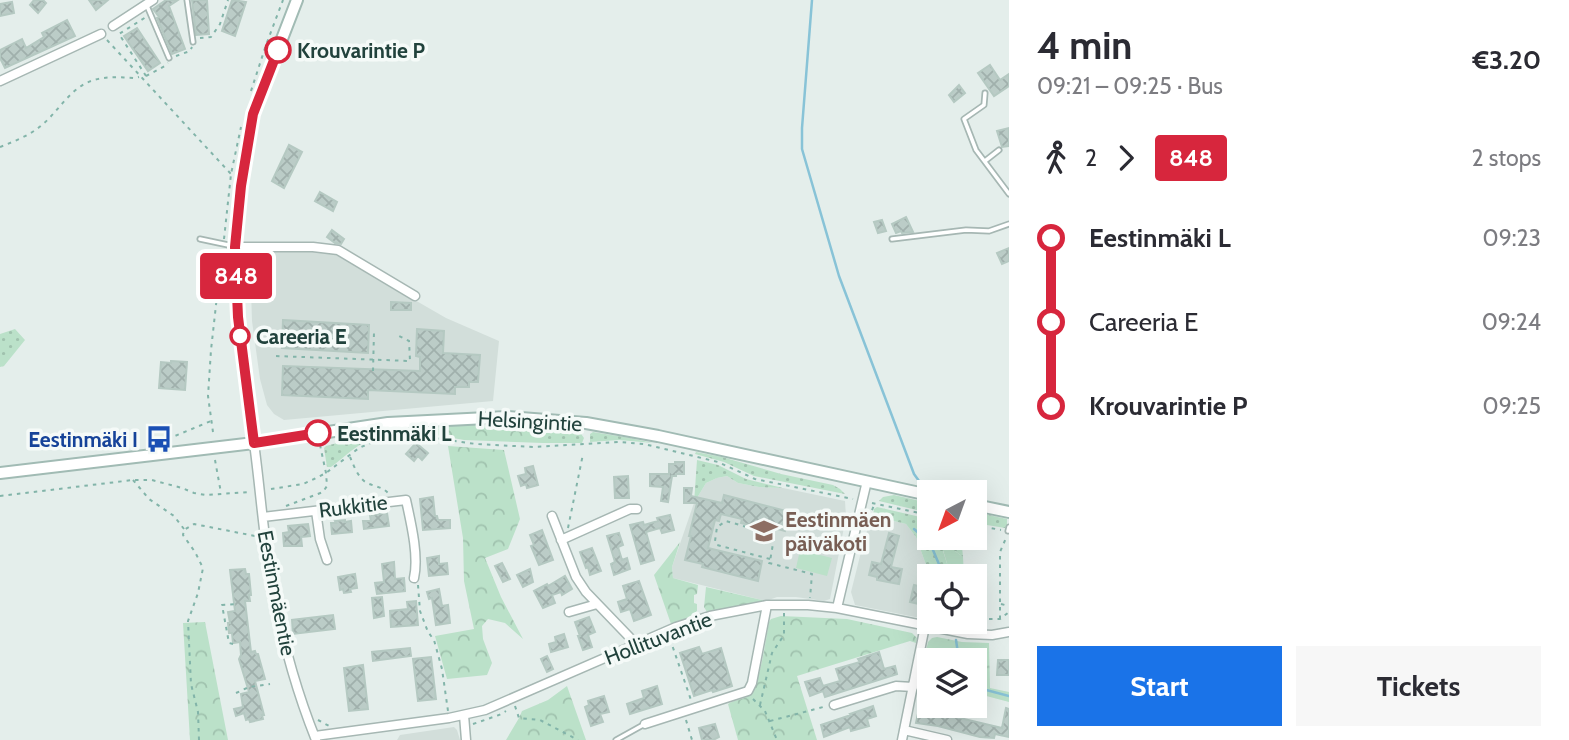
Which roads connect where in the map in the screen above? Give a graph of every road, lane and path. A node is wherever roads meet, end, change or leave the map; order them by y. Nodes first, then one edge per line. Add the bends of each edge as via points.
1 (187, 0) edge
2 (228, 0) edge
3 (296, 0) edge
4 (149, 2) edge
5 (150, 14) junction
6 (113, 26) dead end
7 (101, 34) joint
8 (192, 40) joint
9 (169, 58) dead end
10 (146, 76) dead end
11 (140, 77) junction
12 (0, 81) edge
13 (985, 93) dead end
14 (0, 147) edge
15 (999, 150) dead end
16 (985, 162) junction
17 (231, 174) dead end
18 (1009, 194) edge
19 (1009, 224) edge
20 (200, 239) dead end
21 (892, 239) dead end
22 (235, 247) junction
23 (415, 296) dead end
24 (374, 332) dead end
25 (397, 335) dead end
26 (276, 356) dead end
27 (373, 361) junction
28 (373, 371) dead end
29 (212, 420) dead end
30 (318, 433) junction
31 (159, 439) dead end
32 (254, 443) junction
33 (583, 454) dead end
34 (349, 456) junction
35 (215, 460) dead end
36 (0, 473) edge
37 (327, 473) junction
38 (133, 480) junction
39 (867, 481) junction
40 (271, 489) dead end
41 (249, 492) dead end
42 (917, 492) edge
43 (222, 494) junction
44 (0, 496) edge
45 (862, 501) junction
46 (393, 502) junction
47 (987, 507) edge
48 (637, 509) dead end
49 (316, 511) junction
50 (917, 512) edge
51 (1009, 512) edge
52 (278, 515) junction
53 (552, 516) dead end
54 (263, 517) junction
55 (987, 526) edge
56 (1009, 529) edge
57 (184, 530) junction
58 (257, 537) dead end
59 (565, 538) junction
60 (770, 559) junction
61 (327, 560) dead end
62 (414, 578) joint
63 (810, 599) dead end
64 (217, 600) dead end
65 (236, 604) dead end
66 (597, 604) junction
67 (1000, 604) junction
68 (222, 605) junction
69 (767, 606) junction
70 (1009, 606) edge
71 (837, 608) junction
72 (784, 611) dead end
73 (569, 612) dead end
74 (1009, 612) edge
75 (989, 619) dead end
76 (1000, 619) junction
77 (917, 624) edge
78 (1009, 632) edge
79 (923, 634) edge
80 (968, 634) edge
81 (670, 638) dead end
82 (233, 644) dead end
83 (637, 645) junction
84 (270, 684) dead end
85 (913, 687) junction
86 (744, 692) junction
87 (236, 693) dead end
88 (515, 705) dead end
89 (760, 705) junction
90 (834, 705) joint
91 (694, 709) junction
92 (507, 710) dead end
93 (448, 712) dead end
94 (684, 712) junction
95 (313, 715) dead end
96 (464, 715) junction
97 (770, 721) junction
98 (645, 724) joint
99 (472, 725) dead end
100 (904, 730) junction
101 (332, 733) junction
102 (315, 738) edge
103 (199, 740) edge
104 (466, 740) edge
105 (578, 740) edge
106 (616, 740) edge
107 (692, 740) edge
108 (777, 740) edge
109 (902, 740) edge
110 (947, 740) edge

1 - 8 lane
2 - 8 path via 211,37
3 - 22 main road via 253,114
4 - 5 lane
4 - 6 street
5 - 9 lane
5 - 10 path via 119,34
7 - 11 path
7 - 12 street
11 - 14 path via 107,77 85,84 30,134
11 - 17 path
13 - 16 lane via 984,105 964,118
15 - 16 lane
16 - 18 lane
19 - 21 lane via 989,231
20 - 22 lane
22 - 23 street via 338,250
22 - 32 main road via 238,317
24 - 27 path
25 - 27 path via 410,341 410,361
26 - 27 path
27 - 28 path
29 - 31 path
30 - 32 main road, Helsingintie
30 - 37 path
30 - 39 main road, Helsingintie via 388,423 532,418 658,436
32 - 36 main road, Helsingintie
32 - 54 street, Eestinmäentie
33 - 59 path
34 - 37 path
34 - 45 path via 374,440 420,436 533,447 631,443 719,462 755,479
34 - 46 path via 362,478 387,491
35 - 43 path
37 - 40 path via 303,484
37 - 52 path via 323,492 279,508
38 - 43 path
38 - 44 path
38 - 57 path
39 - 42 main road, Helsingintie
39 - 45 street
41 - 43 path
45 - 50 path
45 - 71 street
46 - 49 street, Rukkitie
46 - 62 street, Rukkitie via 406,500
47 - 51 main road
48 - 59 street
49 - 52 street, Rukkitie
49 - 61 street
52 - 54 street, Rukkitie
53 - 59 street
54 - 102 street, Eestinmäentie via 284,642
55 - 56 path
56 - 67 path via 1000,552
57 - 58 path via 194,524
57 - 103 path via 203,568 188,621
59 - 66 street via 576,577
60 - 60 path via 717,545 717,527 726,521 771,534 775,538
60 - 63 path via 769,563 811,574
62 - 93 path via 422,618 442,669
64 - 68 path
65 - 68 path
66 - 73 street
66 - 83 street
67 - 70 path
67 - 76 path
68 - 82 path via 229,643
69 - 71 street, Hollituvantie
69 - 83 street, Hollituvantie via 676,627
69 - 86 street via 752,682
71 - 77 street, Hollituvantie
72 - 89 path via 784,635 772,653
74 - 76 path
75 - 76 path
78 - 80 street, Hollituvantie
79 - 85 street
81 - 91 path
83 - 96 street, Hollituvantie
84 - 87 path
85 - 90 street via 896,686
85 - 100 street
86 - 89 path
86 - 91 street
88 - 105 path via 519,718 540,720
89 - 97 path
90 - 97 path
91 - 94 street
92 - 99 path
94 - 98 street
94 - 107 path
95 - 101 path
96 - 101 street, Hollituvantie
96 - 104 street
97 - 108 path
98 - 106 lane
100 - 109 street
100 - 110 street
101 - 102 street, Hollituvantie

